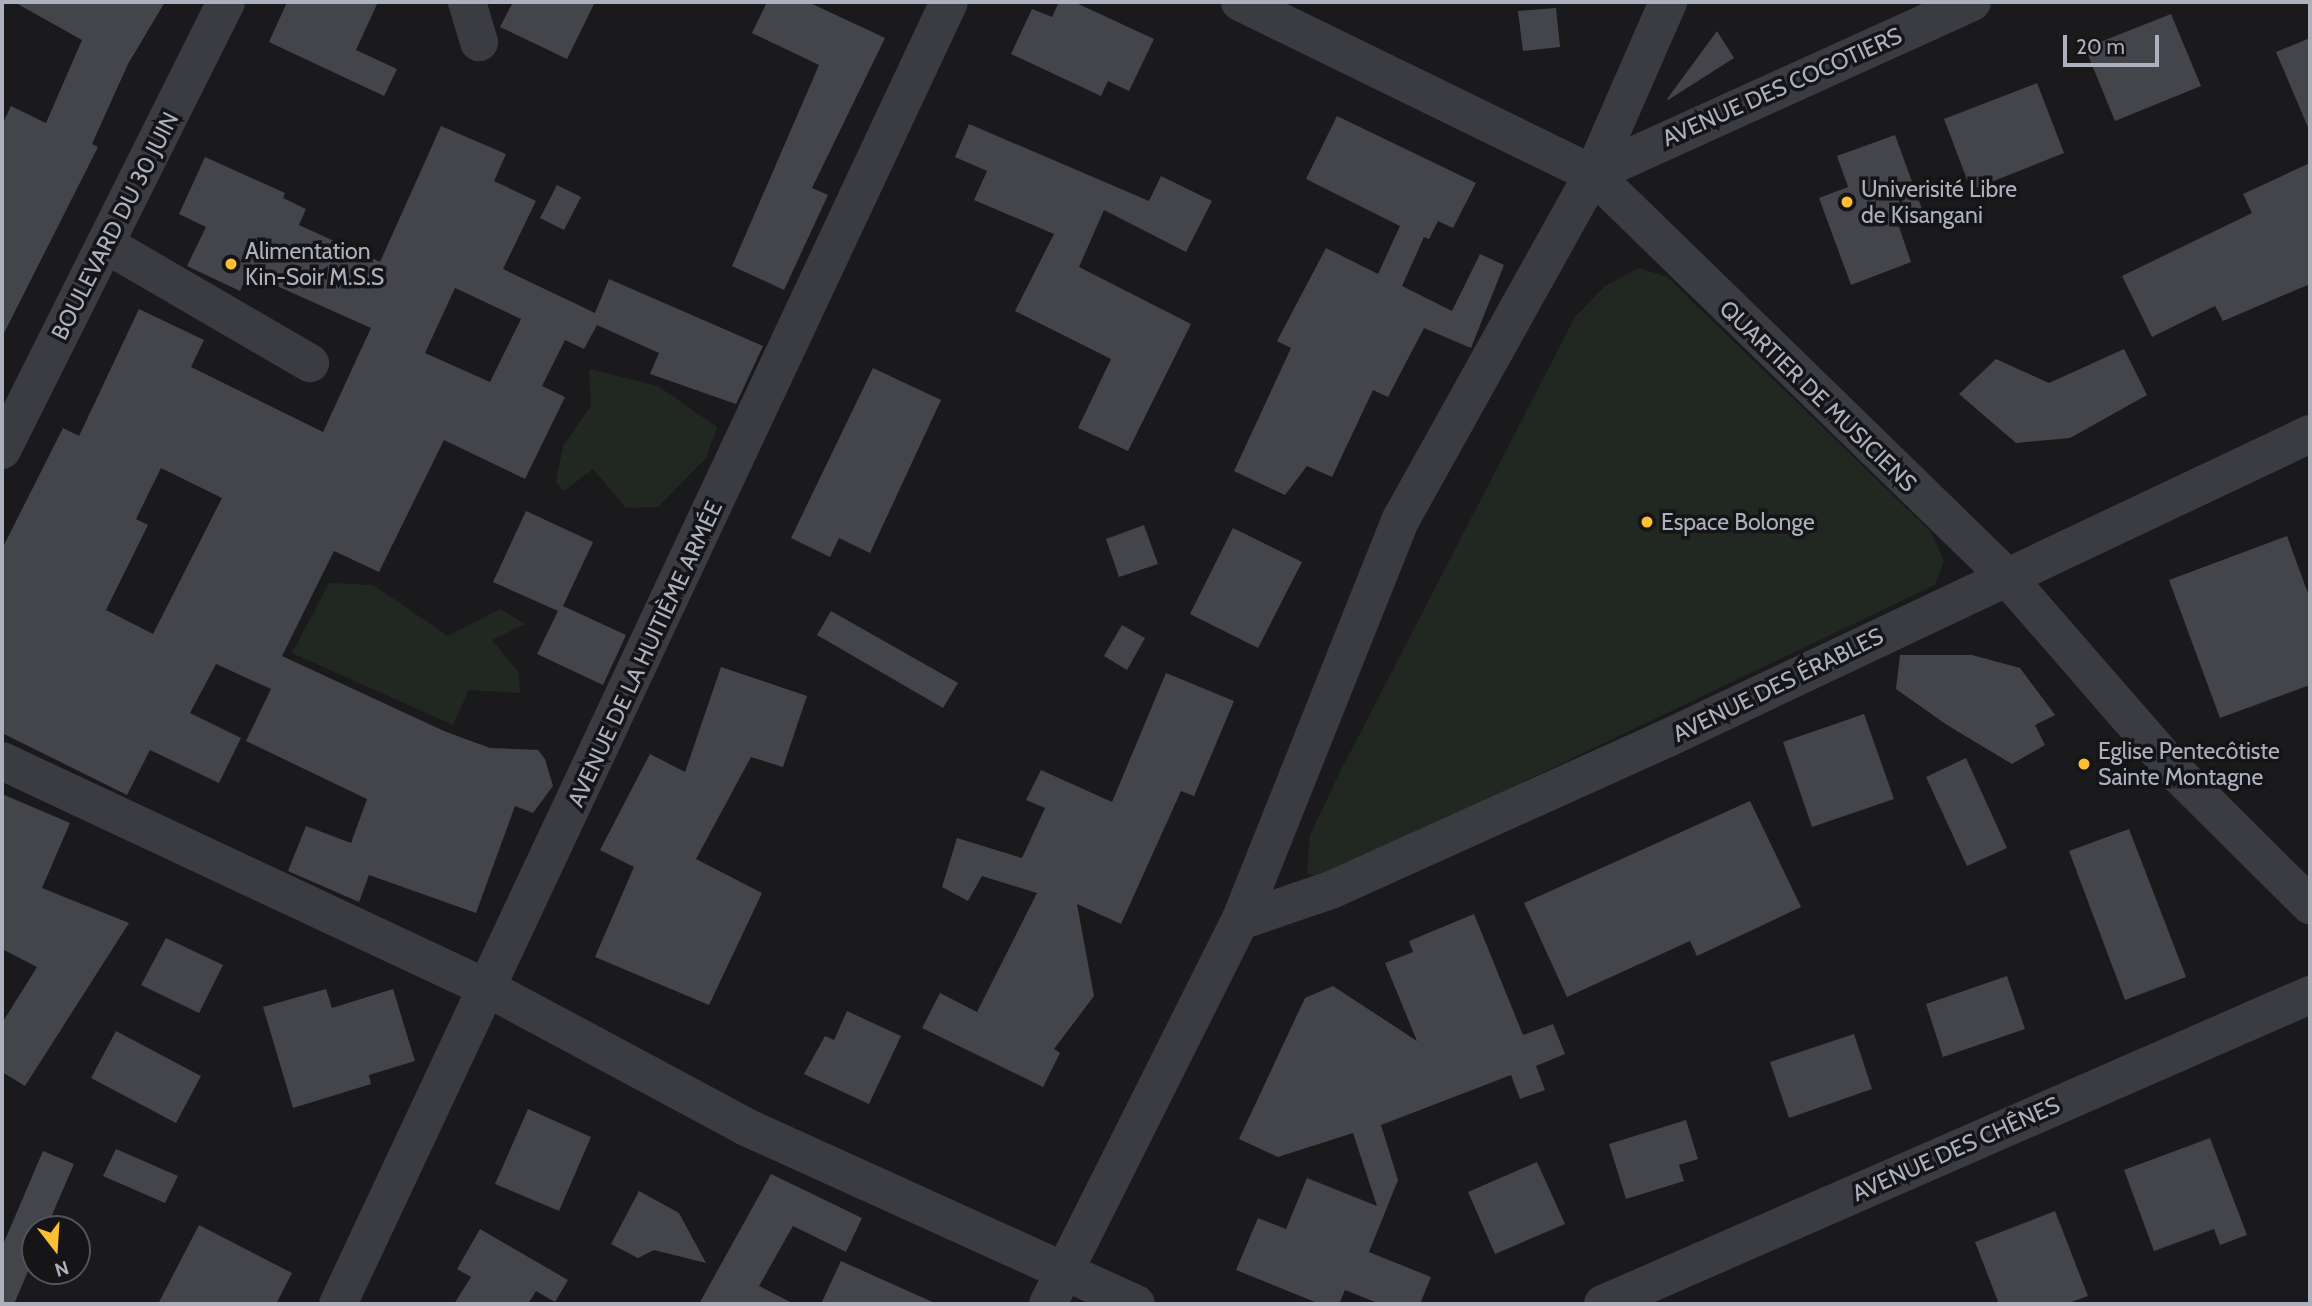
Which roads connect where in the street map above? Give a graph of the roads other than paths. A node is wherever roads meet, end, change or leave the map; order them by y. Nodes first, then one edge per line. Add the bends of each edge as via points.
1 (226, 2) edge
2 (467, 2) edge
3 (949, 2) edge
4 (1241, 2) edge
5 (1668, 2) edge
6 (1972, 2) edge
7 (479, 42) dead end
8 (1593, 174) junction
9 (107, 244) junction
10 (310, 363) dead end
11 (2310, 435) edge
12 (2, 450) edge
13 (2006, 576) junction
14 (2, 761) edge
15 (2310, 905) edge
16 (1240, 920) junction
17 (489, 989) junction
18 (2310, 995) edge
19 (1056, 1288) edge
20 (338, 1304) edge
21 (1136, 1304) edge
22 (1603, 1304) edge

1 - 9 street, BOULEVARD DU 30 JUIN
2 - 7 street
3 - 17 street, AVENUE DE LA HUITIÈME ARMÉE
4 - 8 street, QUARTIER DE MUSICIENS
5 - 8 street
6 - 8 street, AVENUE DES COCOTIERS
8 - 13 street, QUARTIER DE MUSICIENS
8 - 16 street via 1401,519
9 - 10 street
9 - 12 street, BOULEVARD DU 30 JUIN
11 - 13 street, AVENUE DES ÉRABLES
13 - 15 street, QUARTIER DE MUSICIENS via 2179,775
13 - 16 street, AVENUE DES ÉRABLES via 1384,867
14 - 17 street
16 - 19 street
17 - 19 street
17 - 20 street, AVENUE DE LA HUITIÈME ARMÉE
18 - 22 street, AVENUE DES CHÊNES
19 - 21 street

